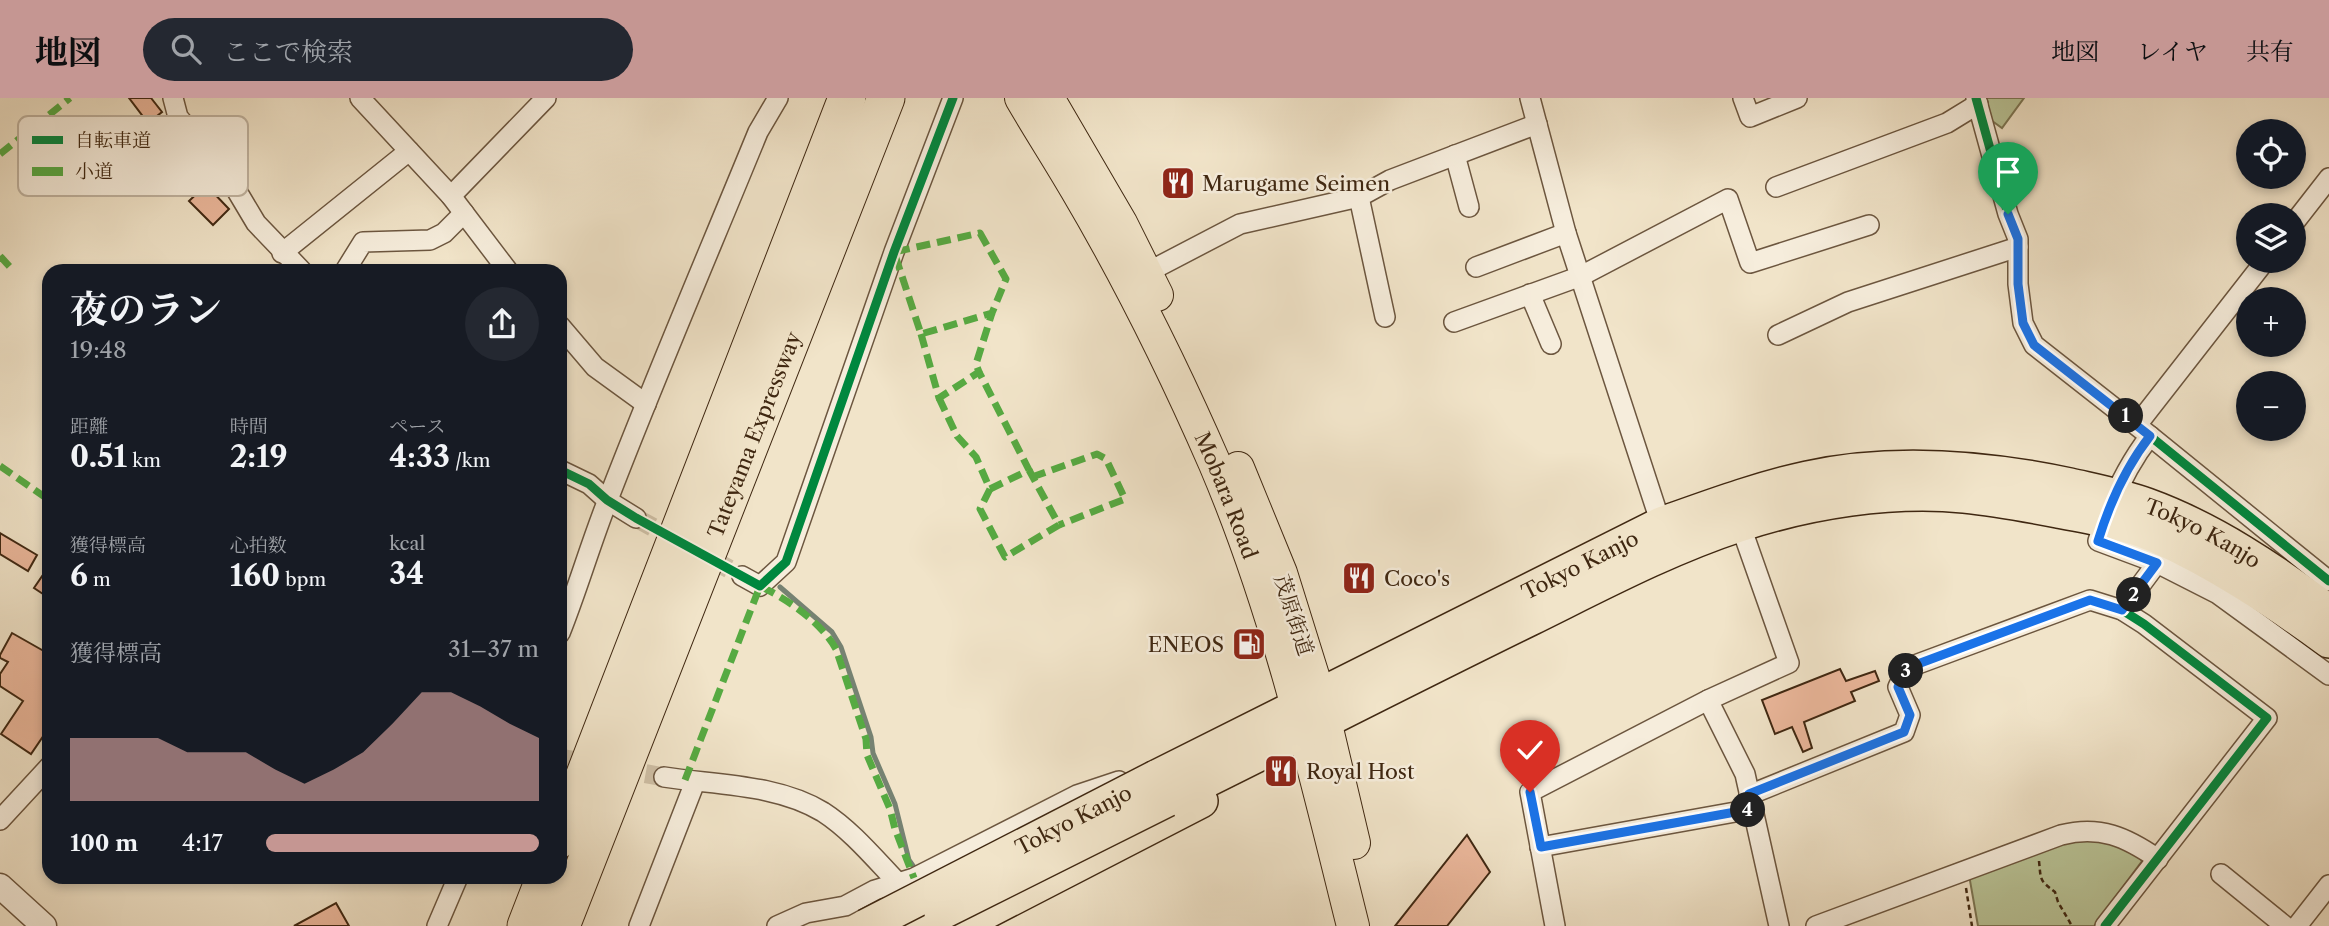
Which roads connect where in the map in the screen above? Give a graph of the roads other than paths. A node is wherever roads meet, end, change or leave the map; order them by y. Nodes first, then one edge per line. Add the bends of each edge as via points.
1 (173, 98) edge
2 (360, 98) edge
3 (546, 98) edge
4 (778, 98) edge
5 (847, 98) edge
6 (886, 98) edge
7 (954, 98) edge
8 (1021, 98) edge
9 (1530, 98) edge
10 (1742, 98) edge
11 (1797, 98) edge
12 (1977, 101) edge
13 (1050, 110) edge
14 (178, 116) edge
15 (1537, 124) junction
16 (409, 151) junction
17 (1455, 155) junction
18 (2329, 178) edge
19 (1776, 187) dead end
20 (240, 196) edge
21 (451, 196) junction
22 (1359, 197) junction
23 (1469, 207) dead end
24 (2306, 208) edge
25 (464, 213) junction
26 (1869, 225) dead end
27 (1566, 233) junction
28 (2018, 247) junction
29 (282, 253) junction
30 (294, 264) edge
31 (349, 264) edge
32 (503, 264) edge
33 (1476, 267) dead end
34 (1146, 273) junction
35 (2255, 273) edge
36 (1581, 276) junction
37 (1530, 294) junction
38 (1385, 317) dead end
39 (1454, 322) dead end
40 (567, 334) edge
41 (1777, 335) dead end
42 (1551, 344) dead end
43 (646, 404) junction
44 (2144, 430) junction
45 (567, 473) edge
46 (607, 500) junction
47 (2109, 507) junction
48 (636, 518) tunnel mouth
49 (1661, 524) junction
50 (1740, 524) junction
51 (2157, 563) junction
52 (743, 576) tunnel mouth
53 (2329, 581) edge
54 (2122, 610) junction
55 (2329, 612) edge
56 (567, 616) edge
57 (2329, 642) edge
58 (2329, 675) edge
59 (1708, 700) junction
60 (1307, 718) junction
61 (42, 775) edge
62 (664, 777) tunnel mouth
63 (695, 782) junction
64 (1162, 789) junction
65 (1751, 802) junction
66 (0, 820) edge
67 (567, 821) edge
68 (1541, 847) junction
69 (2158, 859) junction
70 (2221, 874) dead end
71 (898, 883) junction
72 (455, 884) edge
73 (542, 884) edge
74 (2329, 885) edge
75 (0, 886) edge
76 (44, 926) edge
77 (437, 926) edge
78 (526, 926) edge
79 (562, 926) edge
80 (639, 926) edge
81 (777, 926) edge
82 (866, 926) edge
83 (915, 926) edge
84 (959, 926) edge
85 (1353, 926) edge
86 (1373, 926) edge
87 (1555, 926) edge
88 (1779, 926) edge
89 (1816, 926) edge
90 (2105, 926) edge
91 (2285, 926) edge
92 (2297, 926) edge

1 - 14 street
2 - 16 street
3 - 21 street
4 - 43 street via 758,132
5 - 67 highway, Tateyama Expressway
6 - 79 highway, Tateyama Expressway
7 - 52 street via 894,253 786,562 760,586
8 - 13 main road, Mobara Road
9 - 15 street
10 - 11 street via 1750,117
12 - 19 street via 1947,124
12 - 28 street
13 - 34 main road, 茂原街道 via 1097,181
13 - 60 main road, Mobara Road via 1076,190 1146,317 1215,464
15 - 17 street
15 - 27 street
16 - 21 street
16 - 29 street
17 - 22 street
17 - 23 street
18 - 24 street
20 - 29 street
21 - 25 street
22 - 34 street via 1240,224
22 - 38 street
25 - 31 street via 430,240 363,242
25 - 32 street
26 - 36 street via 1750,263 1728,199
27 - 33 street
27 - 36 street
28 - 41 street via 1848,302
28 - 44 street via 2023,323 2034,345
29 - 30 street
34 - 60 main road, 茂原街道 via 1185,350 1282,573
35 - 44 street
36 - 37 street
36 - 49 street
37 - 39 street
37 - 42 street
40 - 43 street via 595,368
43 - 46 street
44 - 47 street
44 - 53 street
45 - 46 street
46 - 48 street
46 - 56 street
47 - 49 highway, Tokyo Kanjo via 2030,477 1906,466 1810,477
47 - 50 highway, Tokyo Kanjo via 1913,495 1812,506
47 - 51 street via 2098,541
47 - 55 highway, Tokyo Kanjo via 2147,505 2177,518 2270,570
47 - 57 highway, Tokyo Kanjo via 2273,603
49 - 60 highway, Tokyo Kanjo
50 - 59 street via 1789,663
50 - 60 highway, Tokyo Kanjo via 1644,563
51 - 54 street
51 - 58 street via 2218,594
54 - 65 street via 2090,600 1907,668 1898,687 1910,715 1904,732
54 - 69 street via 2267,718
59 - 65 street via 1745,774
59 - 68 street via 1530,792
60 - 64 highway, Tokyo Kanjo
60 - 84 highway via 1249,776
60 - 85 main road, Mobara Road
60 - 86 main road, 茂原街道
61 - 66 street
62 - 63 street
63 - 71 street via 763,790 803,801 853,837
63 - 80 street
64 - 71 street via 1128,779 1077,795
64 - 82 highway, Tokyo Kanjo, bridge
64 - 83 highway, Tokyo Kanjo, bridge
65 - 68 street
65 - 88 street
68 - 87 street
69 - 89 street via 2104,832 2081,830
69 - 90 street
70 - 91 street
71 - 81 street via 845,906 806,913
72 - 77 street
73 - 78 highway
74 - 92 street
75 - 76 street

